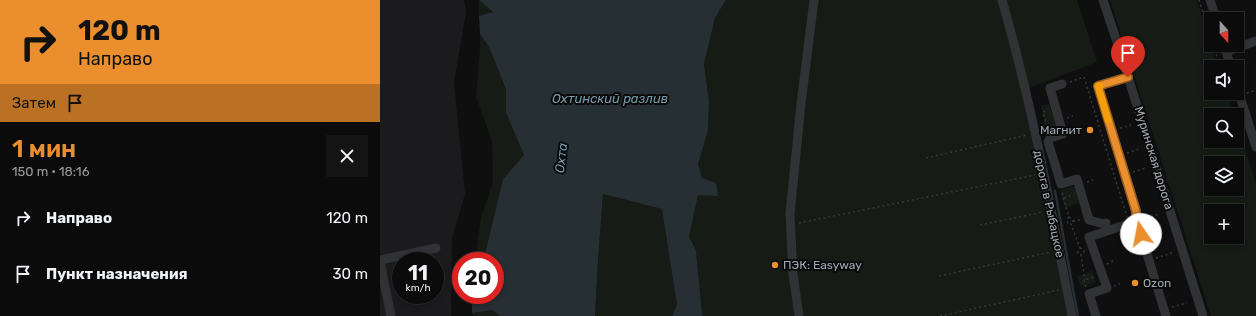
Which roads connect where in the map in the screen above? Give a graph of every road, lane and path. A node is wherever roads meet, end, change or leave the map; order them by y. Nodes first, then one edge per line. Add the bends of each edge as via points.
1 (814, 0) edge
2 (1002, 0) edge
3 (1103, 0) edge
4 (1199, 0) edge
5 (1210, 0) edge
6 (1214, 12) edge
7 (1204, 16) edge
8 (1255, 44) edge
9 (1244, 46) edge
10 (1128, 77) junction
11 (1062, 84) joint
12 (1256, 90) edge
13 (1247, 93) dead end
14 (1241, 100) edge
15 (1056, 108) junction
16 (1035, 134) junction
17 (1050, 138) junction
18 (1255, 143) edge
19 (926, 158) dead end
20 (1043, 173) junction
21 (1061, 184) junction
22 (1050, 210) junction
23 (1159, 214) dead end
24 (1070, 217) junction
25 (1133, 222) junction
26 (1106, 223) dead end
27 (791, 224) junction
28 (1071, 224) junction
29 (980, 225) dead end
30 (436, 248) dead end
31 (1080, 248) junction
32 (1059, 251) junction
33 (1081, 255) junction
34 (380, 261) edge
35 (1102, 274) junction
36 (939, 276) dead end
37 (1085, 280) junction
38 (1067, 289) junction
39 (1088, 294) junction
40 (391, 316) edge
41 (800, 316) edge
42 (940, 316) edge
43 (1072, 316) edge
44 (1096, 316) edge
45 (1166, 316) edge
46 (1203, 316) edge

1 - 27 street via 801,104
2 - 16 street, дорога в Рыбацкое
3 - 10 street, Муринская дорога
4 - 7 path
5 - 6 street
8 - 9 street
10 - 25 street via 1098,86 1136,211
10 - 46 street, Муринская дорога
11 - 15 street via 1050,88
11 - 25 path via 1084,77
12 - 13 path
14 - 18 street
15 - 17 street via 1063,134
15 - 17 path via 1043,112
16 - 19 path
16 - 20 street, дорога в Рыбацкое
17 - 21 street via 1048,142
20 - 22 street, дорога в Рыбацкое
20 - 27 path
21 - 24 path
21 - 26 street via 1077,179 1089,220
22 - 29 path
22 - 32 street, дорога в Рыбацкое
23 - 25 path
24 - 28 path via 1073,221
24 - 28 path via 1066,220
25 - 35 street via 1089,237
25 - 45 street
27 - 41 street via 793,274
28 - 31 path
30 - 34 street
31 - 33 path via 1078,253
31 - 33 path via 1084,252
32 - 36 path
32 - 38 street, дорога в Рыбацкое
33 - 37 path
34 - 40 street
35 - 37 path
35 - 39 street via 1107,288
37 - 39 path
38 - 42 path
38 - 43 street, дорога в Рыбацкое
39 - 44 street

